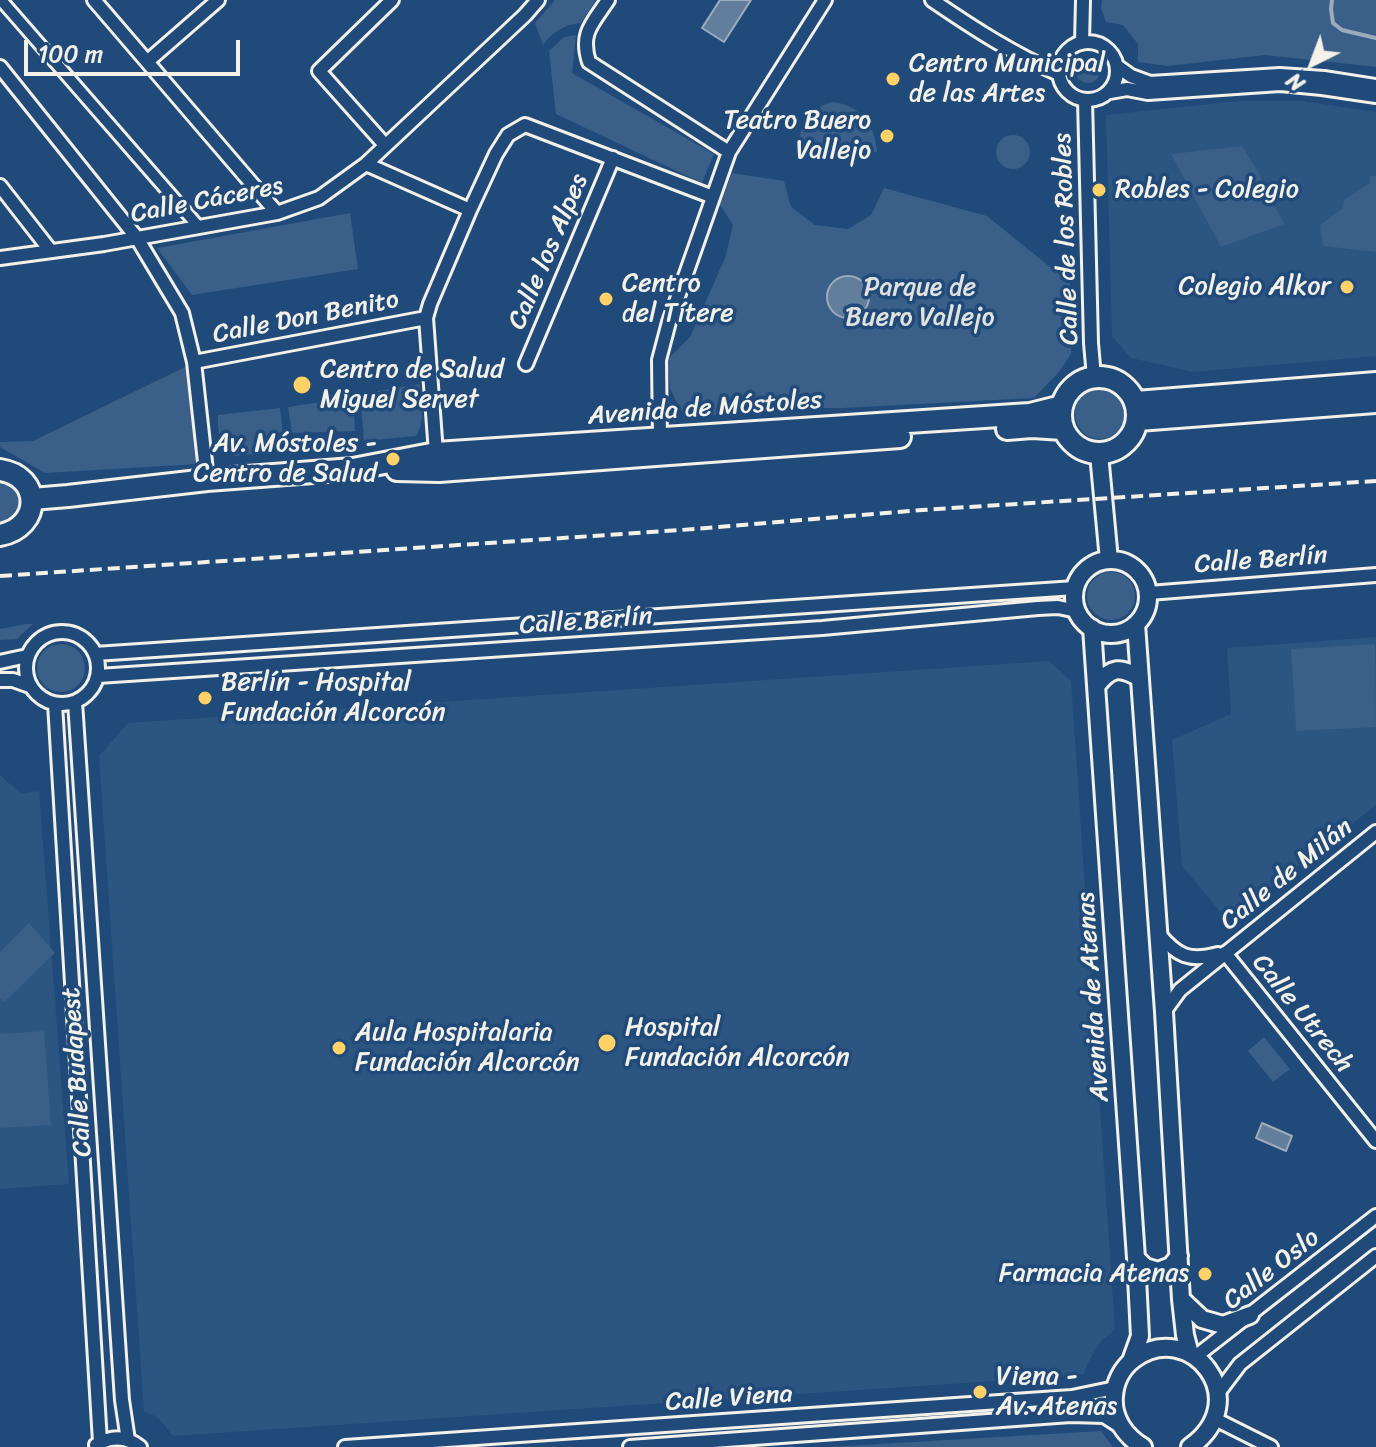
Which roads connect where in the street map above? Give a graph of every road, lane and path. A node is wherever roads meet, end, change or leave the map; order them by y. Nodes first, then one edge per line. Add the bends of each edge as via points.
1 (1, 0) edge
2 (94, 0) edge
3 (218, 0) edge
4 (392, 0) edge
5 (538, 0) edge
6 (608, 0) edge
7 (825, 0) edge
8 (932, 0) edge
9 (1083, 0) edge
10 (1082, 43) junction
11 (148, 61) junction
12 (1117, 66) junction
13 (0, 67) edge
14 (1059, 74) junction
15 (1376, 86) edge
16 (1110, 92) junction
17 (1376, 96) edge
18 (1085, 100) junction
19 (385, 145) junction
20 (729, 152) junction
21 (613, 158) junction
22 (366, 164) junction
23 (0, 186) edge
24 (713, 197) junction
25 (470, 210) junction
26 (277, 213) junction
27 (198, 226) junction
28 (137, 238) junction
29 (50, 250) junction
30 (0, 258) edge
31 (426, 318) junction
32 (194, 362) junction
33 (526, 364) dead end
34 (1094, 377) junction
35 (1376, 383) edge
36 (1376, 402) edge
37 (1062, 406) junction
38 (1137, 411) junction
39 (1063, 429) junction
40 (660, 439) junction
41 (436, 453) junction
42 (1099, 454) junction
43 (5, 468) edge
44 (353, 469) junction
45 (207, 480) junction
46 (32, 499) junction
47 (0, 535) edge
48 (1109, 560) junction
49 (1376, 575) edge
50 (1075, 588) junction
51 (1149, 593) junction
52 (1077, 611) junction
53 (1136, 624) junction
54 (1092, 628) junction
55 (95, 654) junction
56 (27, 656) junction
57 (0, 662) edge
58 (98, 676) junction
59 (1140, 678) junction
60 (0, 680) edge
61 (1097, 685) junction
62 (30, 686) junction
63 (75, 702) junction
64 (55, 704) junction
65 (1376, 832) edge
66 (1158, 933) junction
67 (1225, 953) junction
68 (1164, 1012) junction
69 (1376, 1141) edge
70 (1376, 1216) edge
71 (1179, 1256) junction
72 (1376, 1256) edge
73 (1136, 1258) junction
74 (89, 1261) junction
75 (113, 1272) junction
76 (91, 1291) junction
77 (1181, 1299) junction
78 (1250, 1315) junction
79 (1192, 1355) junction
80 (1131, 1361) junction
81 (1115, 1388) junction
82 (1218, 1393) junction
83 (1215, 1419) junction
84 (1121, 1427) junction
85 (128, 1440) junction
86 (97, 1444) edge
87 (1197, 1444) edge
88 (140, 1447) edge
89 (345, 1447) edge
90 (630, 1447) edge
91 (1142, 1447) edge
92 (1271, 1447) edge

1 - 27 street
2 - 11 street
3 - 11 street
4 - 19 street via 319,71
5 - 19 street, Calle Cáceres
6 - 20 street via 587,31 589,62
7 - 20 street
8 - 14 street via 986,37
9 - 10 street
10 - 12 street via 1107,49
10 - 14 street via 1067,51
11 - 26 street
12 - 15 street via 1150,83 1280,75
12 - 16 street
13 - 28 street
14 - 18 street via 1067,92
16 - 17 street via 1280,84
16 - 18 street
18 - 34 street, Calle de los Robles
19 - 22 street, Calle Cáceres
20 - 24 street
21 - 24 street, Calle los Alpes
21 - 25 street, Calle los Alpes via 525,125 508,135
21 - 33 street, Calle los Alpes
22 - 25 street
22 - 26 street, Calle Cáceres via 319,198
23 - 29 street
24 - 40 street via 659,360
25 - 31 street, Calle los Alpes
26 - 27 street, Calle Cáceres
27 - 28 street, Calle Cáceres
28 - 29 street, Calle Cáceres
28 - 32 street via 182,313
29 - 30 street, Calle Cáceres
31 - 32 street, Calle Don Benito
31 - 41 street, Calle los Alpes
32 - 45 street
34 - 37 main road via 1073,386
34 - 38 main road via 1119,382 1129,390
35 - 38 main road
36 - 38 main road
37 - 39 main road
37 - 40 main road, Avenida de Móstoles via 1030,414
38 - 42 main road via 1129,440
39 - 42 main road via 1078,447
39 - 44 main road, Avenida de Móstoles via 1032,427 439,471
40 - 41 main road, Avenida de Móstoles
41 - 44 main road, Avenida de Móstoles
42 - 48 street
43 - 46 main road via 23,480
44 - 45 main road, Avenida de Móstoles
45 - 46 main road, Avenida de Móstoles
46 - 47 main road via 26,521
48 - 50 street via 1087,568
48 - 51 street via 1132,567
49 - 51 street, Calle Berlín
50 - 52 street
50 - 55 street, Calle Berlín
51 - 53 street
52 - 54 street
52 - 58 street, Calle Berlín via 1038,608 822,628
53 - 54 street via 1115,633
53 - 59 street
54 - 61 street, Avenida de Atenas
55 - 56 street via 75,634 56,632 38,640
55 - 58 street
56 - 57 street
56 - 62 street
58 - 63 street via 90,692
59 - 61 street via 1117,669
59 - 66 street
60 - 62 street
61 - 73 street, Avenida de Atenas
62 - 64 street
63 - 64 street
63 - 75 street, Calle Budapest
64 - 74 street, Calle Budapest
65 - 67 street, Calle de Milán
66 - 67 street, Calle de Milán via 1175,952 1187,956 1201,959
66 - 68 street
67 - 68 street, Calle de Milán via 1180,990
67 - 69 street, Calle Utrech
68 - 71 street
70 - 78 street, Calle Oslo
71 - 73 street via 1158,1271
71 - 77 street
72 - 82 street, Calle Oslo via 1240,1364
73 - 80 street, Avenida de Atenas via 1140,1336
74 - 75 street via 98,1270
74 - 76 street, Calle Budapest
75 - 76 street
75 - 85 street, Calle Budapest
76 - 86 street, Calle Budapest
77 - 78 street via 1202,1319 1223,1325
77 - 79 street
78 - 79 street, Calle Oslo
79 - 80 street via 1159,1348
79 - 82 street via 1206,1367
80 - 81 street, Avenida de Atenas
81 - 84 street
81 - 89 street, Calle Viena via 1072,1397
82 - 83 street
83 - 87 street
83 - 92 street
84 - 90 street, Calle Viena via 1104,1416 1071,1415
84 - 91 street
85 - 86 street
85 - 88 street

